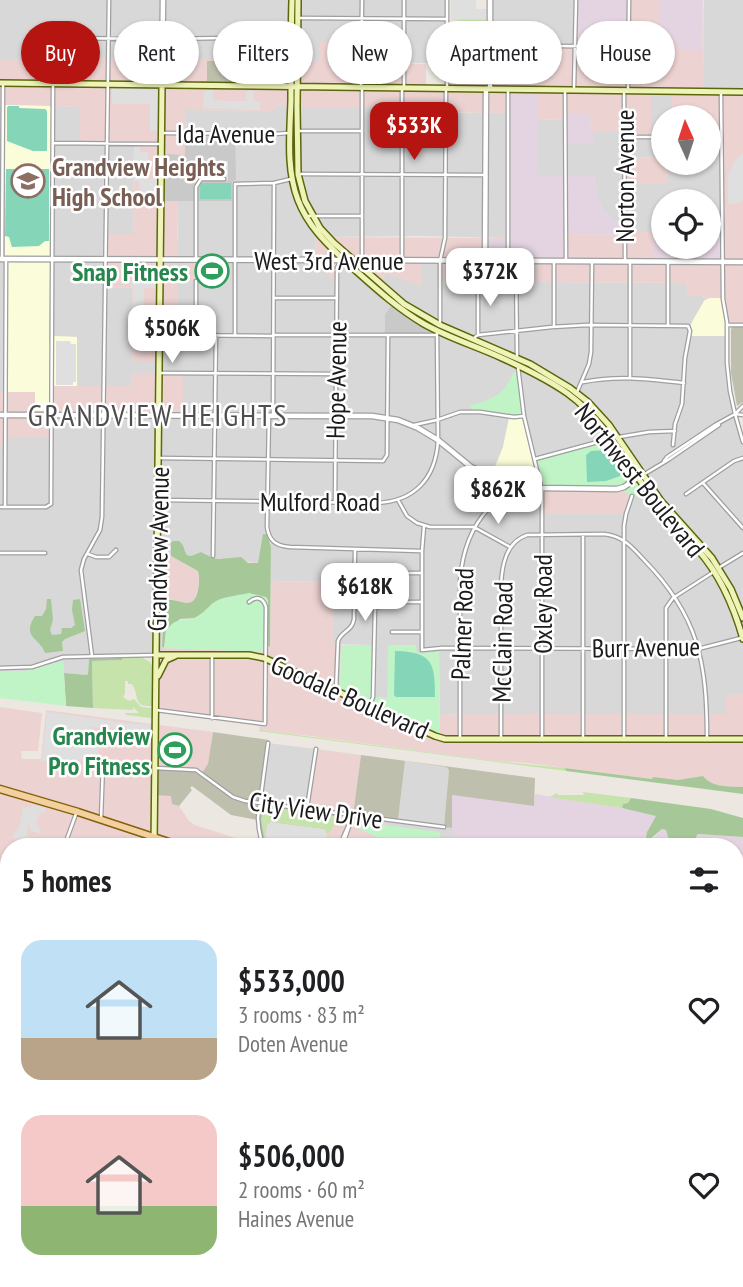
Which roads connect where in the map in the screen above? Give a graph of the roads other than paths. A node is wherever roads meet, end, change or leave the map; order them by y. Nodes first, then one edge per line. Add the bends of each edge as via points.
1 (109, 0) edge
2 (163, 0) edge
3 (292, 0) edge
4 (298, 0) edge
5 (362, 0) edge
6 (404, 0) edge
7 (447, 0) edge
8 (490, 0) edge
9 (576, 0) edge
10 (629, 0) edge
11 (295, 18) junction
12 (361, 18) junction
13 (404, 19) junction
14 (447, 19) junction
15 (163, 21) edge
16 (295, 21) edge
17 (490, 21) edge
18 (629, 21) edge
19 (100, 38) edge
20 (108, 38) junction
21 (114, 38) edge
22 (562, 46) edge
23 (575, 46) junction
24 (2, 83) edge
25 (21, 83) edge
26 (53, 84) edge
27 (100, 84) edge
28 (108, 84) junction
29 (488, 84) edge
30 (626, 84) edge
31 (162, 85) junction
32 (294, 86) junction
33 (361, 87) junction
34 (403, 88) junction
35 (446, 88) junction
36 (488, 89) junction
37 (508, 89) junction
38 (565, 90) junction
39 (575, 90) junction
40 (626, 90) junction
41 (722, 92) junction
42 (743, 92) edge
43 (362, 131) junction
44 (293, 132) junction
45 (162, 134) junction
46 (624, 137) junction
47 (651, 137) edge
48 (53, 143) junction
49 (107, 143) junction
50 (161, 144) junction
51 (362, 173) junction
52 (402, 174) junction
53 (445, 175) junction
54 (485, 175) junction
55 (295, 176) junction
56 (224, 179) dead end
57 (274, 183) junction
58 (305, 216) junction
59 (313, 216) junction
60 (362, 216) junction
61 (3, 259) edge
62 (52, 259) junction
63 (105, 259) junction
64 (160, 260) junction
65 (196, 260) junction
66 (235, 260) junction
67 (274, 260) junction
68 (344, 260) junction
69 (353, 260) junction
70 (362, 260) junction
71 (402, 260) junction
72 (440, 261) junction
73 (482, 261) junction
74 (508, 261) junction
75 (516, 261) junction
76 (554, 261) junction
77 (566, 261) junction
78 (592, 261) junction
79 (627, 262) junction
80 (668, 262) junction
81 (723, 262) junction
82 (743, 262) edge
83 (196, 281) dead end
84 (274, 298) junction
85 (337, 298) junction
86 (592, 325) junction
87 (630, 325) junction
88 (668, 325) junction
89 (727, 325) junction
90 (743, 325) edge
91 (554, 327) junction
92 (438, 330) junction
93 (516, 331) junction
94 (160, 335) junction
95 (196, 335) junction
96 (216, 335) junction
97 (234, 335) junction
98 (274, 335) junction
99 (337, 335) junction
100 (388, 335) junction
101 (475, 337) junction
102 (518, 362) junction
103 (159, 373) junction
104 (216, 374) junction
105 (274, 374) junction
106 (336, 374) junction
107 (630, 377) junction
108 (582, 382) junction
109 (684, 383) junction
110 (575, 395) junction
111 (743, 406) edge
112 (734, 414) junction
113 (3, 415) edge
114 (52, 415) junction
115 (104, 415) junction
116 (159, 415) junction
117 (215, 415) junction
118 (271, 415) junction
119 (336, 415) junction
120 (743, 415) edge
121 (524, 416) junction
122 (387, 418) junction
123 (437, 420) junction
124 (412, 426) junction
125 (675, 431) junction
126 (615, 438) junction
127 (438, 440) junction
128 (743, 442) edge
129 (673, 445) dead end
130 (159, 458) junction
131 (743, 458) edge
132 (214, 459) junction
133 (534, 459) junction
134 (269, 460) junction
135 (335, 461) junction
136 (641, 476) junction
137 (702, 483) junction
138 (512, 484) junction
139 (542, 488) junction
140 (686, 494) dead end
141 (632, 496) dead end
142 (159, 500) junction
143 (398, 500) junction
144 (214, 501) junction
145 (268, 502) junction
146 (335, 503) junction
147 (2, 507) edge
148 (424, 526) junction
149 (474, 527) junction
150 (743, 527) edge
151 (542, 535) junction
152 (583, 535) junction
153 (625, 540) junction
154 (510, 547) junction
155 (116, 550) dead end
156 (355, 550) junction
157 (422, 551) junction
158 (0, 553) edge
159 (45, 553) dead end
160 (743, 553) edge
161 (88, 554) junction
162 (213, 556) dead end
163 (717, 569) junction
164 (397, 573) dead end
165 (422, 573) junction
166 (675, 597) junction
167 (249, 602) dead end
168 (393, 602) dead end
169 (422, 602) junction
170 (377, 607) dead end
171 (743, 618) edge
172 (392, 632) dead end
173 (422, 632) junction
174 (743, 638) edge
175 (542, 648) junction
176 (460, 649) junction
177 (501, 649) junction
178 (583, 649) junction
179 (625, 649) junction
180 (666, 649) junction
181 (698, 649) junction
182 (157, 655) junction
183 (183, 655) junction
184 (212, 655) junction
185 (92, 656) junction
186 (266, 658) junction
187 (0, 668) edge
188 (157, 679) junction
189 (336, 690) junction
190 (370, 705) junction
191 (156, 710) junction
192 (212, 718) junction
193 (624, 738) junction
194 (666, 738) junction
195 (460, 739) junction
196 (501, 739) junction
197 (542, 739) junction
198 (583, 739) junction
199 (707, 739) junction
200 (743, 739) edge
201 (268, 743) dead end
202 (316, 749) dead end
203 (103, 764) dead end
204 (155, 768) junction
205 (0, 789) edge
206 (261, 803) junction
207 (307, 809) junction
208 (77, 811) junction
209 (353, 815) junction
210 (101, 820) junction
211 (444, 827) dead end
212 (155, 837) junction
213 (67, 838) edge
214 (158, 838) edge
215 (261, 838) edge
216 (344, 838) edge

1 - 20 street
2 - 15 street, Grandview Avenue
3 - 11 main road, Northwest Boulevard
4 - 11 main road, Northwest Boulevard
5 - 12 street
6 - 13 street
7 - 14 street
8 - 17 street
9 - 23 street
10 - 18 street, Norton Avenue
11 - 12 street
11 - 16 main road, Northwest Boulevard
12 - 13 street
12 - 33 street
13 - 14 street
13 - 34 street
14 - 35 street
19 - 20 street
20 - 21 street
20 - 28 street
22 - 23 street
23 - 39 street
24 - 25 main road
24 - 61 street
26 - 48 street
27 - 28 main road
28 - 31 main road
28 - 49 street
29 - 36 street
30 - 40 street, Norton Avenue
31 - 32 main road
31 - 45 main road, Grandview Avenue
32 - 33 main road
32 - 44 main road, Northwest Boulevard
33 - 34 main road
33 - 43 street
34 - 35 main road
34 - 52 street
35 - 36 main road
35 - 53 street
36 - 37 main road
36 - 54 street
37 - 38 main road
37 - 74 street
38 - 39 main road
38 - 77 street
39 - 40 main road
40 - 41 main road
40 - 46 street, Norton Avenue
41 - 42 main road
41 - 81 street
43 - 44 street, Ida Avenue
43 - 51 street
44 - 45 street, Ida Avenue
44 - 55 main road, Northwest Boulevard
45 - 50 main road, Grandview Avenue
46 - 47 street
46 - 79 street, Norton Avenue
48 - 49 street, Ida Avenue
48 - 62 street
49 - 50 street, Ida Avenue
49 - 63 street
50 - 64 main road, Grandview Avenue
51 - 52 street
51 - 55 street
51 - 60 street
52 - 53 street
52 - 71 street
53 - 54 street
53 - 72 street via 445,239
54 - 73 street
55 - 57 street
55 - 58 main road, Northwest Boulevard
55 - 59 main road, Northwest Boulevard
56 - 65 street via 201,178 196,187
57 - 66 street via 235,184
57 - 67 street
58 - 59 street
58 - 68 main road, Northwest Boulevard
59 - 60 street
59 - 69 main road, Northwest Boulevard via 330,240
60 - 70 street
61 - 62 street, West 3rd Avenue
61 - 113 street
62 - 63 street, West 3rd Avenue
62 - 114 street
63 - 64 street, West 3rd Avenue
63 - 115 street
64 - 65 street, West 3rd Avenue
64 - 94 main road, Grandview Avenue
65 - 66 street, West 3rd Avenue
66 - 67 street, West 3rd Avenue
66 - 97 street
67 - 68 street, West 3rd Avenue
67 - 84 street
68 - 69 street, West 3rd Avenue
68 - 85 street, Hope Avenue via 337,268
68 - 92 main road, Northwest Boulevard via 388,300
69 - 70 street, West 3rd Avenue
69 - 92 main road, Northwest Boulevard
70 - 71 street, West 3rd Avenue
71 - 72 street, West 3rd Avenue
72 - 73 street, West 3rd Avenue
72 - 92 street
73 - 74 street, West 3rd Avenue
73 - 101 street
74 - 75 street, West 3rd Avenue
75 - 76 street, West 3rd Avenue
75 - 93 street, Oxley Road
76 - 77 street, West 3rd Avenue
76 - 91 street
77 - 78 street, West 3rd Avenue
78 - 79 street, West 3rd Avenue
78 - 86 street
79 - 80 street, West 3rd Avenue
79 - 87 street, Norton Avenue
80 - 81 street, West 3rd Avenue
80 - 88 street
81 - 82 street, West 3rd Avenue
81 - 89 street
83 - 95 street
84 - 85 street
84 - 98 street
85 - 99 street, Hope Avenue
86 - 87 street
86 - 91 street
86 - 108 street via 590,358
87 - 88 street
87 - 107 street, Norton Avenue
88 - 109 street via 690,327
89 - 90 street
89 - 112 street
91 - 93 street
92 - 100 street
92 - 101 main road, Northwest Boulevard
92 - 102 main road, Northwest Boulevard
92 - 123 street
93 - 101 street
93 - 102 street, Oxley Road
94 - 95 street
94 - 103 main road, Grandview Avenue
95 - 96 street
96 - 97 street
96 - 104 street
97 - 98 street
98 - 99 street
98 - 105 street
99 - 100 street
99 - 106 street, Hope Avenue
100 - 122 street
101 - 102 main road, Northwest Boulevard
102 - 110 main road, Northwest Boulevard via 551,376
102 - 121 street, Oxley Road
103 - 104 street
103 - 116 main road, Grandview Avenue
104 - 105 street
104 - 117 street
105 - 106 street
105 - 118 street
106 - 119 street, Hope Avenue
107 - 108 street
107 - 109 street
108 - 110 street
109 - 125 street
110 - 126 main road, Northwest Boulevard via 600,414
111 - 112 street
112 - 120 street
112 - 128 street
112 - 136 street
113 - 114 street
113 - 147 street
114 - 115 street
114 - 147 street via 50,506
115 - 116 street
115 - 161 street via 102,524
116 - 117 street
116 - 130 main road, Grandview Avenue
117 - 118 street
117 - 132 street
118 - 119 street
118 - 134 street
119 - 122 street
119 - 135 street, Hope Avenue
121 - 123 street via 460,412
121 - 133 street, Oxley Road
122 - 124 street
122 - 135 street via 385,460
123 - 124 street
123 - 127 street
124 - 127 street
125 - 126 street
125 - 129 street
126 - 133 street
126 - 136 main road, Northwest Boulevard
127 - 138 street via 471,467
127 - 143 street via 427,477 415,491
130 - 132 street
130 - 142 main road, Grandview Avenue
131 - 137 street
132 - 134 street
132 - 144 street
133 - 139 street, Oxley Road
134 - 135 street
134 - 145 street
135 - 146 street, Hope Avenue
136 - 139 street via 617,489
136 - 163 main road, Northwest Boulevard
137 - 140 street
137 - 150 street
138 - 139 street
138 - 149 street, Palmer Road
139 - 151 street, Oxley Road
141 - 153 street
142 - 144 street, Mulford Road
142 - 182 main road, Grandview Avenue
143 - 146 street, Mulford Road
143 - 148 street, Mulford Road via 407,516
144 - 145 street, Mulford Road
144 - 162 street
145 - 146 street, Mulford Road
145 - 156 street via 268,532 273,542 285,547
148 - 149 street
148 - 157 street
149 - 154 street
149 - 176 street, Palmer Road via 461,570
151 - 152 street
151 - 154 street via 523,536
151 - 175 street, Oxley Road
152 - 153 street
152 - 178 street
153 - 166 street
153 - 179 street
154 - 177 street, McClain Road via 502,572
155 - 161 street via 109,557
156 - 157 street
156 - 189 street via 354,619 338,641
157 - 165 street
158 - 159 street
160 - 163 street
161 - 185 street via 80,574
163 - 166 street
163 - 171 main road, Northwest Boulevard
163 - 174 main road, Northwest Boulevard
164 - 165 street
165 - 169 street
166 - 180 street via 666,610
166 - 181 street
167 - 186 street via 261,598 265,603
168 - 169 street
169 - 173 street
170 - 190 street
172 - 173 street
173 - 176 street, Burr Avenue via 422,650
174 - 181 street, Burr Avenue
175 - 177 street, Burr Avenue
175 - 178 street, Burr Avenue
175 - 197 street, Oxley Road
176 - 177 street, Burr Avenue
176 - 195 street, Palmer Road
177 - 196 street, McClain Road
178 - 179 street, Burr Avenue
178 - 198 street
179 - 180 street, Burr Avenue
179 - 193 street
180 - 181 street, Burr Avenue
180 - 194 street
181 - 199 street via 705,683
182 - 183 main road, Goodale Boulevard
182 - 185 street, Goodale Boulevard
182 - 188 main road, Grandview Avenue
183 - 184 main road, Goodale Boulevard
183 - 188 main road via 166,660
184 - 186 main road, Goodale Boulevard
184 - 192 street
185 - 187 street, Goodale Boulevard
186 - 189 main road, Goodale Boulevard
186 - 192 street via 265,724
188 - 191 main road, Grandview Avenue
189 - 190 main road, Goodale Boulevard
190 - 195 main road, Goodale Boulevard via 435,736
191 - 192 street
191 - 204 main road, Grandview Avenue
193 - 194 main road, Goodale Boulevard
193 - 198 main road, Goodale Boulevard
194 - 199 main road, Goodale Boulevard
195 - 196 main road, Goodale Boulevard
196 - 197 main road, Goodale Boulevard
197 - 198 main road, Goodale Boulevard
199 - 200 main road, Goodale Boulevard
201 - 206 street
202 - 207 street
203 - 210 street
204 - 206 street, City View Drive via 196,770 233,797
204 - 212 main road, Grandview Avenue
205 - 208 main road
206 - 207 street, City View Drive
206 - 215 street
207 - 209 street, City View Drive
208 - 210 main road
208 - 213 street
209 - 211 street, City View Drive
209 - 216 street
210 - 212 main road
212 - 214 main road

